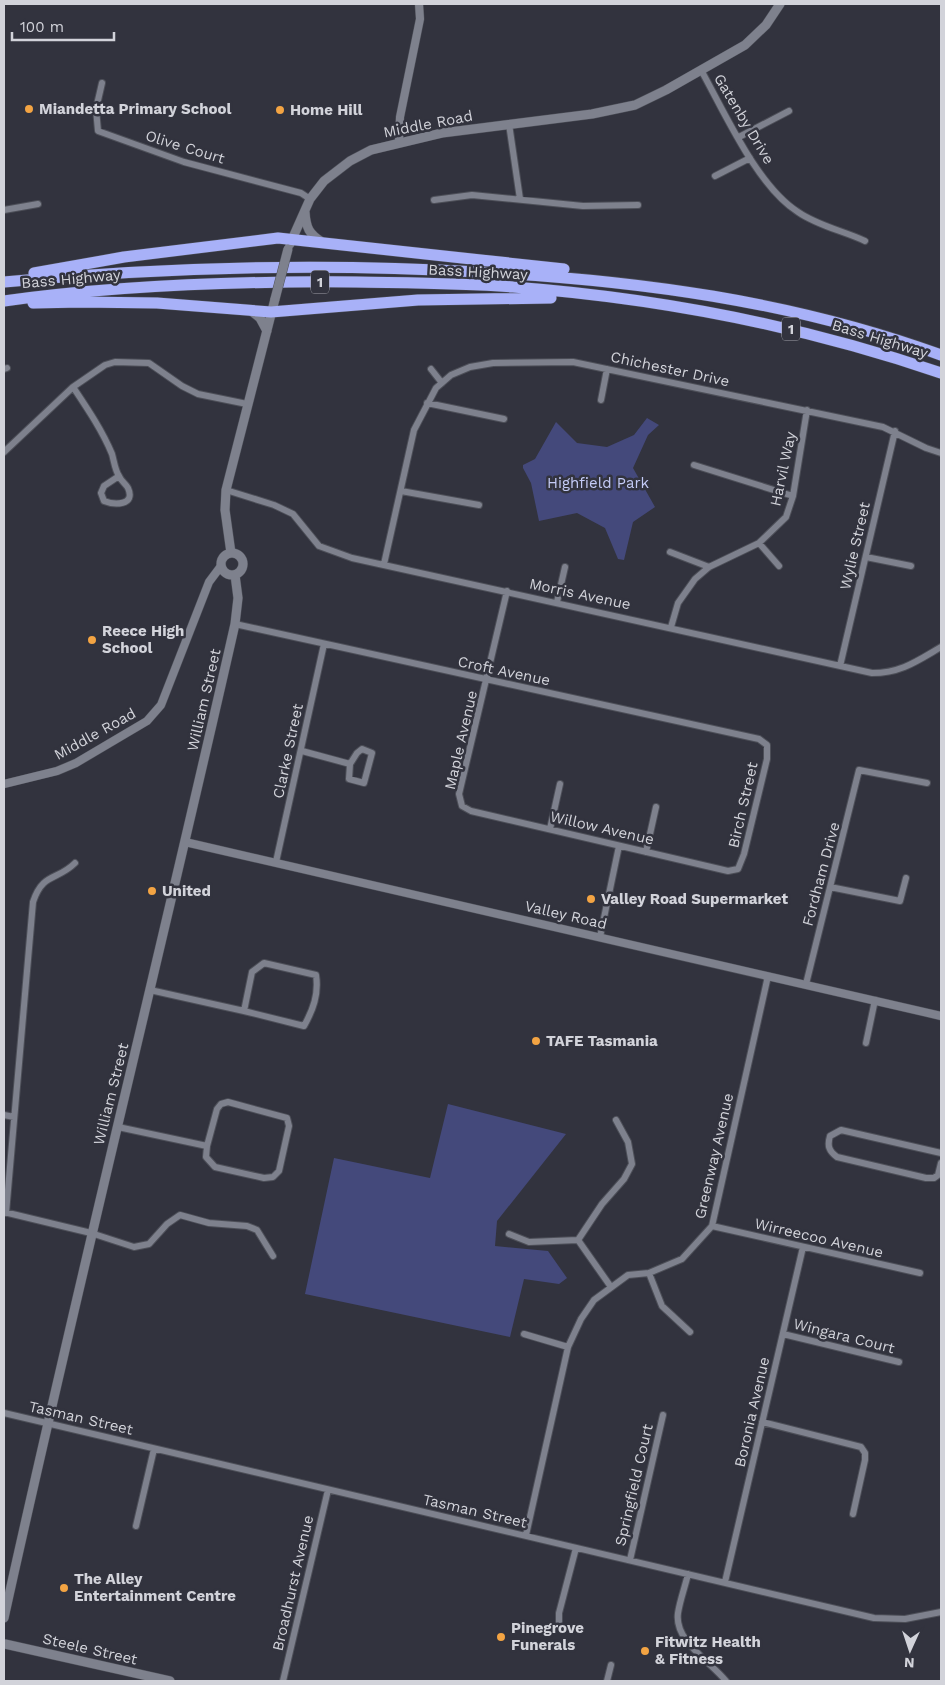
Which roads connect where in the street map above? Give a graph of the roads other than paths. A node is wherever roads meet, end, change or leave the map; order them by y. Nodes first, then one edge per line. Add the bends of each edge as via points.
1 (420, 4) edge
2 (780, 4) edge
3 (701, 70) junction
4 (102, 83) dead end
5 (789, 111) dead end
6 (509, 124) junction
7 (739, 137) junction
8 (399, 142) junction
9 (750, 158) junction
10 (715, 176) dead end
11 (310, 199) junction
12 (520, 199) junction
13 (434, 200) dead end
14 (38, 204) dead end
15 (638, 206) dead end
16 (4, 210) edge
17 (305, 210) junction
18 (865, 241) dead end
19 (291, 243) junction
20 (324, 243) junction
21 (4, 281) edge
22 (708, 294) junction
23 (637, 300) junction
24 (4, 303) edge
25 (249, 310) junction
26 (271, 312) junction
27 (267, 331) junction
28 (941, 355) edge
29 (431, 369) dead end
30 (607, 369) junction
31 (941, 373) edge
32 (442, 383) junction
33 (72, 387) junction
34 (601, 400) dead end
35 (427, 403) junction
36 (247, 404) junction
37 (807, 410) junction
38 (504, 419) dead end
39 (894, 431) junction
40 (4, 452) edge
41 (941, 453) edge
42 (694, 465) dead end
43 (119, 476) junction
44 (226, 490) junction
45 (401, 491) junction
46 (793, 496) junction
47 (479, 505) dead end
48 (759, 543) junction
49 (231, 552) junction
50 (670, 552) dead end
51 (866, 557) junction
52 (384, 564) junction
53 (221, 566) junction
54 (779, 566) dead end
55 (911, 566) dead end
56 (565, 567) dead end
57 (709, 567) junction
58 (235, 575) junction
59 (507, 591) junction
60 (557, 602) junction
61 (235, 624) junction
62 (671, 627) junction
63 (324, 644) junction
64 (941, 647) edge
65 (840, 666) junction
66 (487, 680) junction
67 (767, 745) joint
68 (302, 751) junction
69 (350, 764) junction
70 (4, 784) edge
71 (560, 784) dead end
72 (927, 784) dead end
73 (462, 806) joint
74 (656, 807) dead end
75 (550, 829) junction
76 (186, 842) junction
77 (619, 846) junction
78 (646, 852) junction
79 (276, 862) junction
80 (76, 863) dead end
81 (738, 869) joint
82 (906, 878) dead end
83 (830, 887) junction
84 (600, 937) junction
85 (768, 976) junction
86 (806, 984) junction
87 (150, 990) junction
88 (875, 1000) junction
89 (244, 1011) junction
90 (941, 1016) edge
91 (866, 1043) dead end
92 (4, 1115) edge
93 (14, 1117) junction
94 (616, 1120) dead end
95 (118, 1127) junction
96 (207, 1146) junction
97 (941, 1153) edge
98 (941, 1163) edge
99 (5, 1212) edge
100 (712, 1226) junction
101 (91, 1233) junction
102 (509, 1234) dead end
103 (578, 1240) junction
104 (802, 1247) junction
105 (273, 1256) dead end
106 (649, 1272) junction
107 (920, 1273) dead end
108 (611, 1288) junction
109 (690, 1332) dead end
110 (524, 1334) dead end
111 (783, 1334) junction
112 (568, 1347) junction
113 (899, 1362) dead end
114 (4, 1413) edge
115 (663, 1415) dead end
116 (762, 1422) junction
117 (48, 1423) junction
118 (154, 1449) junction
119 (328, 1490) junction
120 (853, 1514) dead end
121 (136, 1526) dead end
122 (526, 1536) junction
123 (576, 1548) junction
124 (630, 1560) junction
125 (688, 1574) junction
126 (725, 1582) junction
127 (941, 1612) edge
128 (4, 1618) edge
129 (559, 1626) dead end
130 (4, 1643) edge
131 (611, 1665) dead end
132 (170, 1681) edge
133 (283, 1681) edge
134 (607, 1681) edge
135 (726, 1681) edge

1 - 8 street via 400,117
2 - 3 main road, Middle Road via 766,25 745,44
3 - 6 main road, Middle Road via 635,105
3 - 7 street, Gatenby Drive
4 - 11 street, Olive Court via 96,109 98,132 184,162 301,193
5 - 7 street
6 - 8 main road, Middle Road
6 - 12 street
7 - 9 street, Gatenby Drive
8 - 11 main road, Middle Road via 371,150 350,161 324,181
9 - 10 street
9 - 18 street, Gatenby Drive via 790,207
11 - 17 main road, Middle Road
12 - 13 street via 472,195
12 - 15 street via 583,206
14 - 16 street
17 - 19 main road, Middle Road
17 - 20 main road via 305,223 311,235
19 - 20 highway
19 - 21 highway via 163,252
19 - 26 main road, Middle Road, bridge
20 - 22 highway via 599,273
21 - 22 highway, Bass Highway / 1 via 109,272 327,266 577,277
22 - 28 highway, Bass Highway / 1 via 834,321
23 - 24 highway, Bass Highway / 1 via 512,287 293,282 67,292
23 - 26 highway via 525,297 418,300
23 - 31 highway, Bass Highway / 1 via 813,334
24 - 25 highway via 100,302
25 - 26 highway
25 - 27 main road via 260,318
26 - 27 main road, Middle Road
27 - 36 main road, Middle Road
29 - 32 street
30 - 32 street, Chichester Drive via 573,362 493,363 470,367
30 - 34 street
30 - 37 street, Chichester Drive
32 - 35 street, Chichester Drive
33 - 36 street via 105,365 149,362 198,394
33 - 40 street
33 - 43 street via 94,420
35 - 38 street
35 - 45 street, Chichester Drive via 414,430
36 - 44 main road, Middle Road
37 - 39 street, Chichester Drive
37 - 46 street, Harvil Way
39 - 41 street, Chichester Drive
39 - 51 street, Wylie Street
42 - 46 street
43 - 43 street via 104,486 101,493 104,500 112,505 127,501 130,494
44 - 49 main road, Middle Road via 225,510
44 - 52 street, Morris Avenue via 293,514 319,546 352,558
45 - 47 street
45 - 52 street, Chichester Drive
46 - 48 street, Harvil Way via 786,517
48 - 54 street
48 - 57 street, Harvil Way
49 - 53 main road via 222,558
49 - 58 main road via 238,554 243,564
50 - 57 street
51 - 55 street
51 - 65 street, Wylie Street
52 - 59 street, Morris Avenue
53 - 58 main road via 224,573
53 - 70 street, Middle Road via 206,589 155,714 76,763
56 - 60 street
57 - 62 street, Harvil Way via 695,579 678,603
58 - 61 main road, William Street via 238,598
59 - 60 street, Morris Avenue
59 - 66 street, Maple Avenue
60 - 62 street, Morris Avenue
61 - 63 street, Croft Avenue
61 - 76 main road, William Street
62 - 65 street, Morris Avenue
63 - 66 street, Croft Avenue
63 - 68 street, Clarke Street
64 - 65 street, Morris Avenue via 902,670 889,673 872,674
66 - 67 street, Croft Avenue via 759,739
66 - 73 street, Maple Avenue via 459,794
67 - 81 street, Birch Street via 767,759
68 - 69 street
68 - 79 street, Clarke Street
69 - 69 street via 362,749 372,753 364,783 349,779
71 - 75 street
72 - 83 street, Fordham Drive via 859,770
73 - 75 street, Willow Avenue via 471,811
74 - 78 street
75 - 77 street, Willow Avenue
76 - 79 street, Valley Road
76 - 87 main road, William Street
77 - 78 street, Willow Avenue
77 - 84 street
78 - 81 street, Willow Avenue via 728,871
79 - 84 street, Valley Road
80 - 93 street via 46,880 36,892 33,902
82 - 83 street via 900,901
83 - 86 street, Fordham Drive
84 - 85 street, Valley Road
85 - 86 street, Valley Road
85 - 100 street, Greenway Avenue
86 - 88 street, Valley Road
87 - 89 street
87 - 95 main road, William Street
88 - 90 street, Valley Road
88 - 91 street
89 - 89 street via 252,972 264,963 316,976 318,988 312,1013 304,1026
92 - 93 street
93 - 99 street
94 - 103 street via 628,1142 632,1164
95 - 96 street
95 - 101 main road, William Street
96 - 96 street via 221,1104 228,1102 287,1118 278,1171 273,1178 215,1167 206,1156
97 - 98 street via 841,1130 830,1136 828,1143 830,1152 838,1157 926,1178 938,1175
99 - 101 street
100 - 104 street, Wirreecoo Avenue
100 - 106 street, Greenway Avenue via 682,1259
101 - 105 street via 134,1247 148,1244 180,1215 257,1230
101 - 117 main road, William Street
102 - 103 street via 529,1242
103 - 108 street
104 - 107 street, Wirreecoo Avenue
104 - 111 street, Boronia Avenue
106 - 108 street, Greenway Avenue via 628,1275
106 - 109 street via 662,1306
108 - 112 street, Greenway Avenue via 594,1300
110 - 112 street
111 - 113 street, Wingara Court
111 - 116 street, Boronia Avenue
112 - 122 street, Greenway Avenue
114 - 117 street, Tasman Street
115 - 124 street, Springfield Court
116 - 120 street via 861,1447 865,1460
116 - 126 street, Boronia Avenue
117 - 118 street, Tasman Street
117 - 128 main road, William Street
118 - 119 street, Tasman Street
118 - 121 street
119 - 122 street, Tasman Street
119 - 133 street, Broadhurst Avenue
122 - 123 street, Tasman Street
123 - 124 street, Tasman Street
123 - 129 street via 559,1613
124 - 125 street, Tasman Street
125 - 126 street, Tasman Street
125 - 135 street via 678,1614 680,1629 685,1639
126 - 127 street, Tasman Street via 874,1618 905,1619
130 - 132 main road, Steele Street
131 - 134 street

